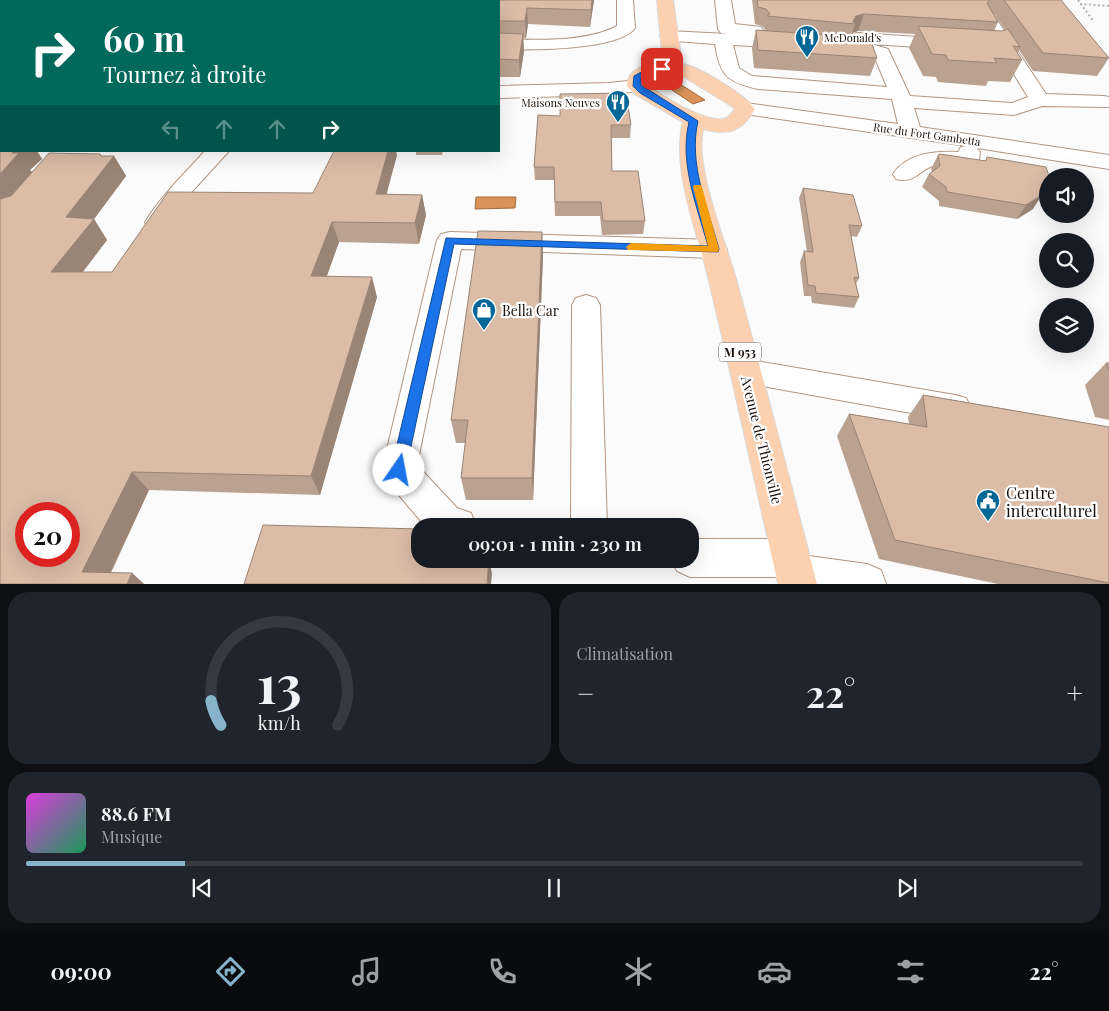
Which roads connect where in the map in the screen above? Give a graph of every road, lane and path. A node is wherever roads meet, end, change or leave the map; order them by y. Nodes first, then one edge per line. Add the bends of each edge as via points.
1 (625, 0) edge
2 (665, 0) edge
3 (723, 0) edge
4 (1078, 0) edge
5 (1080, 4) junction
6 (1109, 6) edge
7 (989, 21) edge
8 (1094, 22) dead end
9 (669, 36) junction
10 (723, 39) junction
11 (815, 40) junction
12 (500, 44) edge
13 (962, 44) edge
14 (866, 48) junction
15 (673, 68) junction
16 (796, 85) junction
17 (637, 86) junction
18 (500, 92) edge
19 (1103, 92) edge
20 (902, 98) junction
21 (1040, 100) junction
22 (745, 109) junction
23 (694, 121) junction
24 (911, 132) junction
25 (963, 138) junction
26 (217, 152) edge
27 (1109, 162) edge
28 (904, 174) dead end
29 (145, 238) edge
30 (714, 249) junction
31 (586, 305) dead end
32 (745, 371) junction
33 (982, 413) edge
34 (442, 518) edge
35 (589, 518) edge
36 (699, 559) edge
37 (794, 572) edge
38 (867, 584) edge

1 - 12 street via 626,28 618,34 602,39
2 - 9 main road
3 - 11 street via 727,29
4 - 5 path
5 - 6 path
5 - 8 path
7 - 21 street
9 - 10 street
9 - 15 main road
10 - 11 street
10 - 16 street via 728,70 738,78 758,83
11 - 13 street
11 - 14 street
14 - 16 street via 877,76 873,82 822,79
14 - 20 street via 882,53
15 - 17 main road via 652,70 637,77
15 - 22 main road via 686,70
16 - 20 street
17 - 18 street
17 - 23 main road
19 - 21 street
20 - 21 street via 1014,108
20 - 24 street
22 - 23 main road via 743,117 731,124 712,126
22 - 24 street, Rue du Fort Gambetta
23 - 30 main road, Avenue de Thionville / M 953 via 690,138 691,165
24 - 25 street, Rue du Fort Gambetta
25 - 27 street, Rue du Fort Gambetta
25 - 28 street via 968,159 931,158
26 - 29 street via 179,192
30 - 32 main road, Avenue de Thionville / M 953
30 - 34 street via 450,240 399,470
31 - 35 street
32 - 33 street
32 - 37 main road, Avenue de Thionville / M 953
36 - 37 street
37 - 38 street

